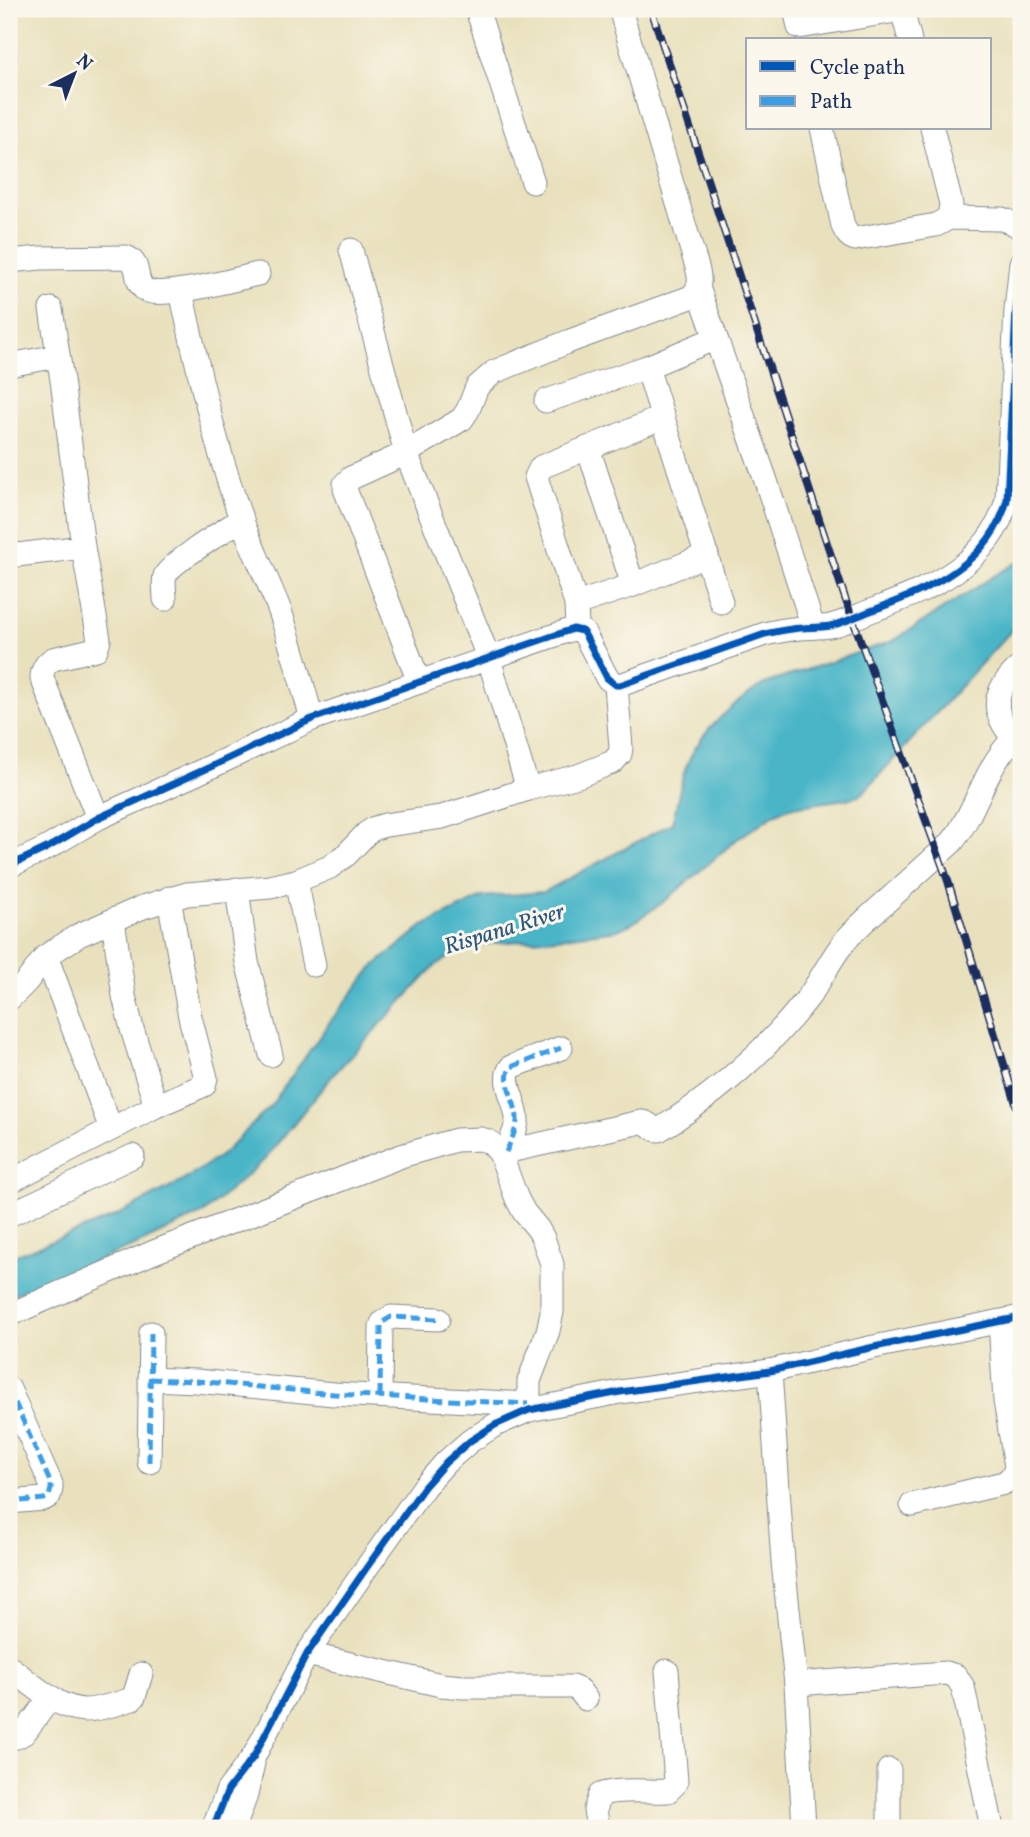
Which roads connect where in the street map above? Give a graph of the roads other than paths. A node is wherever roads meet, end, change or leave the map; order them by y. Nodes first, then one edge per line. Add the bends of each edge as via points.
1 (477, 9) edge
2 (620, 9) edge
3 (909, 9) edge
4 (902, 10) edge
5 (798, 25) edge
6 (909, 38) edge
7 (822, 130) edge
8 (932, 130) edge
9 (533, 183) dead end
10 (949, 218) junction
11 (1021, 229) edge
12 (351, 250) dead end
13 (9, 261) edge
14 (1021, 263) edge
15 (258, 274) dead end
16 (181, 290) junction
17 (699, 290) junction
18 (51, 309) dead end
19 (716, 338) junction
20 (58, 356) junction
21 (9, 365) edge
22 (647, 367) junction
23 (546, 401) dead end
24 (663, 417) junction
25 (588, 448) junction
26 (405, 453) junction
27 (242, 519) junction
28 (83, 547) junction
29 (707, 555) junction
30 (9, 556) edge
31 (633, 584) junction
32 (165, 599) dead end
33 (721, 602) dead end
34 (576, 604) junction
35 (813, 627) junction
36 (577, 629) junction
37 (489, 659) junction
38 (1021, 667) edge
39 (419, 682) junction
40 (616, 685) junction
41 (312, 719) junction
42 (1019, 739) edge
43 (528, 789) junction
44 (98, 818) junction
45 (9, 866) edge
46 (296, 881) junction
47 (237, 889) junction
48 (169, 898) junction
49 (113, 920) junction
50 (46, 956) junction
51 (314, 965) dead end
52 (9, 999) edge
53 (561, 1048) dead end
54 (271, 1055) dead end
55 (156, 1106) junction
56 (111, 1129) junction
57 (503, 1153) junction
58 (133, 1156) dead end
59 (9, 1182) edge
60 (9, 1214) edge
61 (9, 1315) edge
62 (438, 1319) dead end
63 (1010, 1320) edge
64 (150, 1333) dead end
65 (770, 1371) junction
66 (150, 1379) junction
67 (9, 1389) edge
68 (380, 1396) junction
69 (528, 1407) junction
70 (149, 1462) dead end
71 (9, 1502) edge
72 (912, 1505) dead end
73 (307, 1654) junction
74 (9, 1667) edge
75 (667, 1671) dead end
76 (141, 1674) dead end
77 (796, 1684) junction
78 (51, 1697) junction
79 (586, 1699) dead end
80 (9, 1735) edge
81 (254, 1756) junction
82 (889, 1770) dead end
83 (213, 1828) edge
84 (234, 1828) edge
85 (598, 1828) edge
86 (804, 1828) edge
87 (890, 1828) edge
88 (992, 1828) edge

1 - 9 street
2 - 17 street via 693,254
3 - 4 street
4 - 5 street
4 - 6 street
7 - 10 street via 848,236 855,239 923,228
8 - 10 street via 951,204
10 - 11 street via 1002,219
12 - 26 street
13 - 16 street via 123,256 135,264 145,291
14 - 35 street via 1007,500 998,526 980,549 941,581 831,625
15 - 16 street
16 - 27 street via 220,456
17 - 19 street
17 - 26 street via 691,298 494,372 477,387 462,419
18 - 20 street
19 - 22 street
19 - 35 street
20 - 21 street
20 - 28 street
22 - 23 street
22 - 24 street
24 - 25 street
24 - 29 street
25 - 31 street
25 - 34 street via 541,467 536,477
26 - 37 street
26 - 39 street via 355,476 345,486
27 - 32 street via 169,570
27 - 41 street via 279,608
28 - 30 street
28 - 44 street via 98,646 53,659 42,670
29 - 31 street
29 - 33 street
31 - 34 street
34 - 36 street
35 - 40 street via 765,634
36 - 37 street
36 - 40 street
37 - 39 street
37 - 43 street
38 - 42 street via 997,700 999,718
39 - 41 street
40 - 43 street via 621,747 617,758 578,776
41 - 44 street
42 - 57 street via 989,774 956,837 856,929 809,997 745,1066 659,1130 641,1122
43 - 46 street via 442,817 375,828 330,867
44 - 45 street
46 - 47 street
46 - 51 street
47 - 48 street
47 - 54 street via 247,962
48 - 49 street
48 - 55 street via 206,1080 203,1087
49 - 50 street
49 - 55 street via 124,996
50 - 52 street
50 - 56 street
53 - 57 street via 509,1070 517,1120
55 - 56 street
56 - 59 street
57 - 61 street via 490,1142 469,1138 401,1156 154,1252
57 - 69 street via 517,1199 543,1238 552,1264 552,1312 529,1381
58 - 60 street
62 - 68 street via 391,1317 383,1322
63 - 65 street
63 - 72 street via 1005,1401 1016,1466 1013,1475 1004,1483
64 - 66 street
65 - 69 street
65 - 77 street
66 - 68 street
66 - 70 street
67 - 71 street via 51,1489 44,1499
68 - 69 street
69 - 73 street via 470,1441 446,1462
73 - 79 street via 441,1685 572,1687
73 - 81 street
74 - 78 street
75 - 85 street via 676,1781 668,1791 604,1793 595,1810
76 - 78 street via 134,1697 128,1700 86,1710
77 - 86 street
77 - 88 street via 956,1676 963,1687
78 - 80 street via 24,1733
81 - 83 street via 228,1790
81 - 84 street
82 - 87 street

